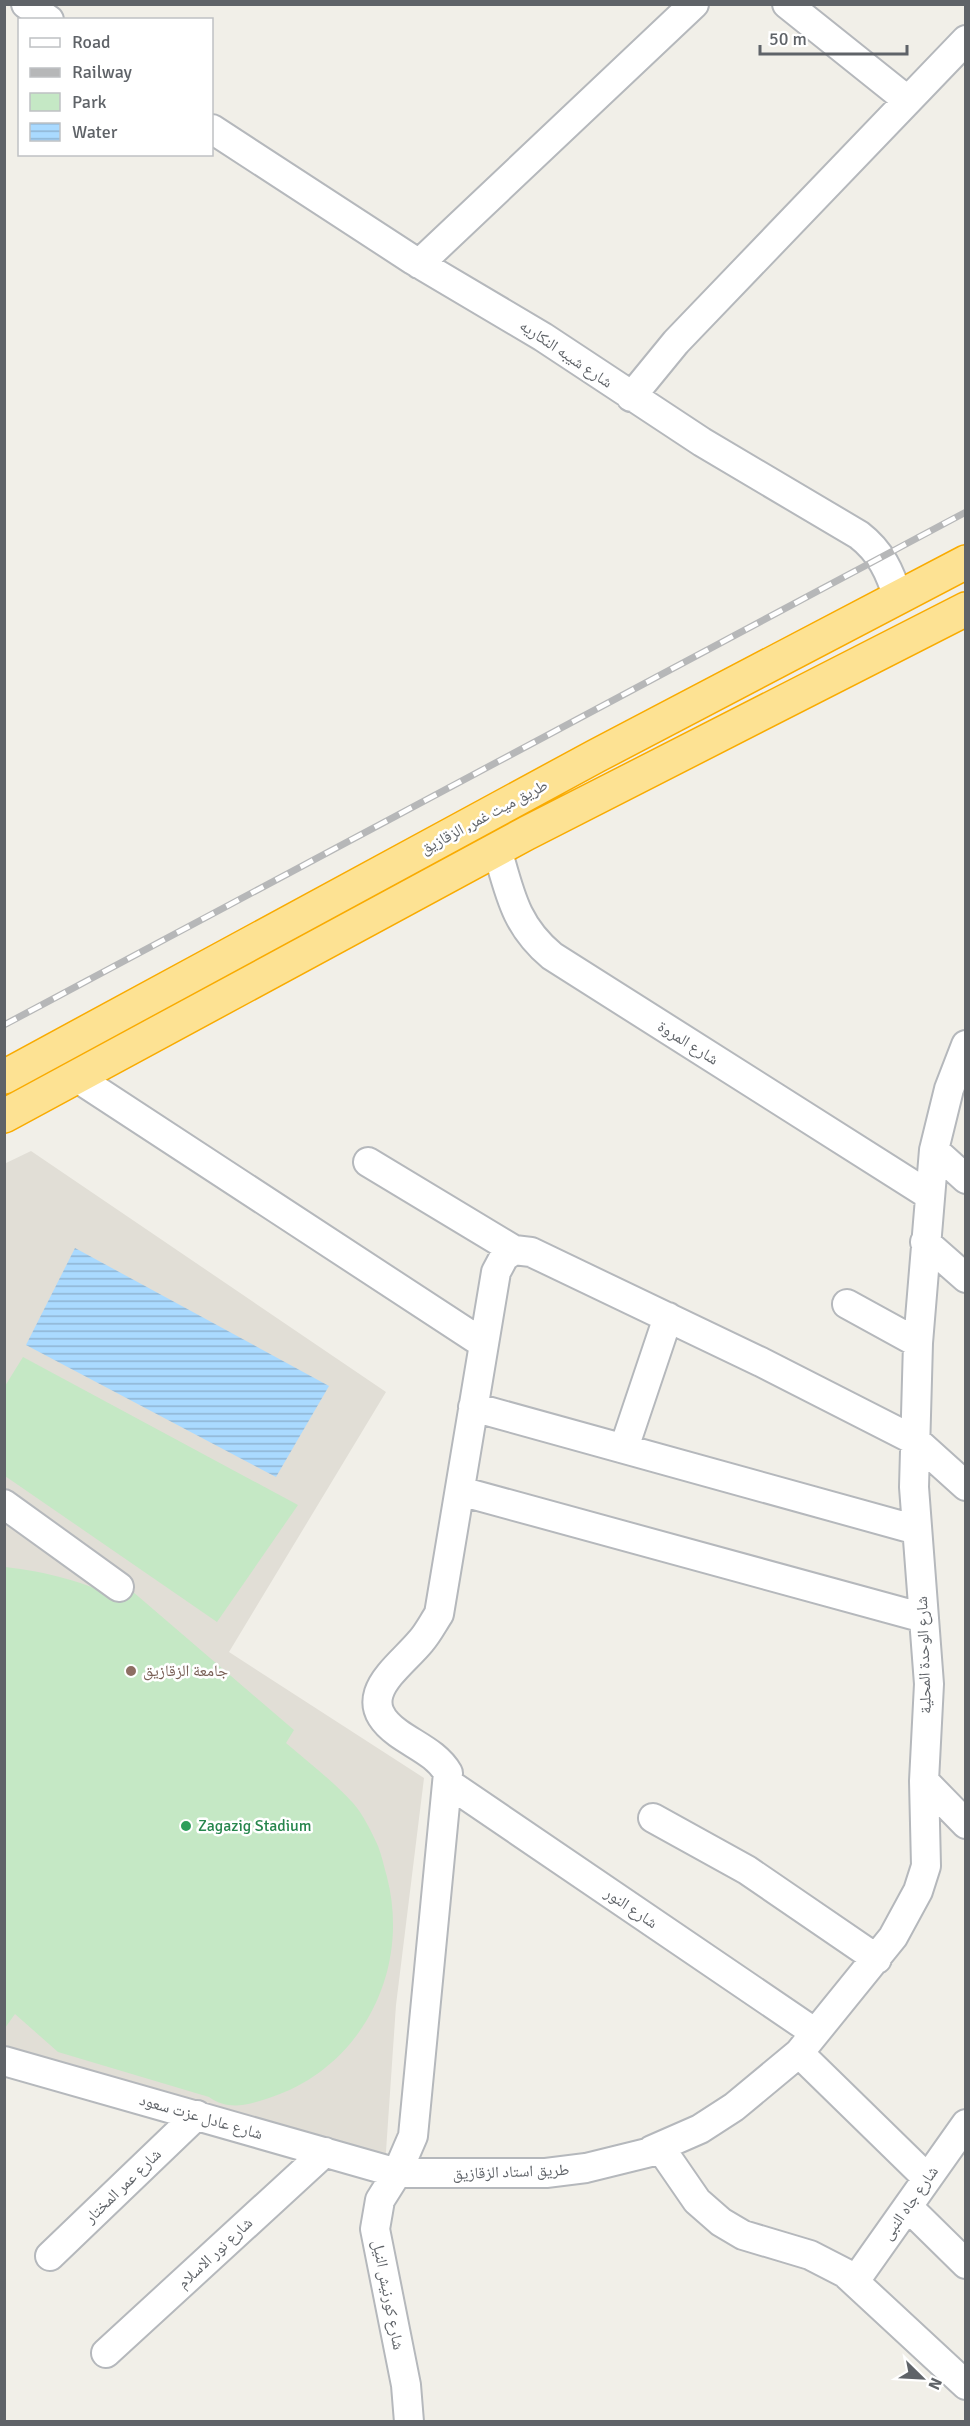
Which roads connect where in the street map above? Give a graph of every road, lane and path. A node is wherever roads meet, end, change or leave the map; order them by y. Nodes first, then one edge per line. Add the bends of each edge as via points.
1 (26, 4) edge
2 (694, 4) edge
3 (787, 4) edge
4 (46, 18) edge
5 (966, 40) edge
6 (907, 100) junction
7 (213, 130) edge
8 (420, 264) junction
9 (631, 397) junction
10 (966, 562) edge
11 (898, 598) junction
12 (966, 609) edge
13 (497, 849) junction
14 (966, 1045) edge
15 (4, 1077) edge
16 (76, 1077) junction
17 (957, 1097) edge
18 (4, 1116) edge
19 (934, 1150) junction
20 (368, 1162) dead end
21 (966, 1179) edge
22 (929, 1195) junction
23 (925, 1242) junction
24 (514, 1250) junction
25 (966, 1278) edge
26 (847, 1304) dead end
27 (668, 1317) junction
28 (918, 1343) junction
29 (484, 1344) junction
30 (473, 1407) junction
31 (916, 1441) junction
32 (624, 1448) junction
33 (966, 1486) edge
34 (460, 1491) junction
35 (4, 1504) edge
36 (917, 1530) junction
37 (120, 1587) dead end
38 (924, 1618) junction
39 (924, 1781) junction
40 (448, 1783) junction
41 (653, 1818) dead end
42 (966, 1824) edge
43 (877, 1959) junction
44 (806, 2043) junction
45 (4, 2061) edge
46 (197, 2115) junction
47 (962, 2139) edge
48 (652, 2150) junction
49 (325, 2152) junction
50 (397, 2173) junction
51 (927, 2178) junction
52 (908, 2207) junction
53 (50, 2256) dead end
54 (966, 2264) edge
55 (855, 2281) junction
56 (106, 2353) dead end
57 (966, 2385) edge
58 (409, 2421) edge

1 - 4 street
2 - 8 street
3 - 6 street
5 - 6 street
6 - 9 street via 676,342
7 - 8 street, شارع شيبه النكاريه
8 - 9 street, شارع شيبه النكاريه via 543,337
9 - 11 street, شارع شيبه النكاريه via 874,546
10 - 11 highway, طريق ميت غمر, الزقازيق
11 - 15 highway, طريق ميت غمر, الزقازيق via 606,751
12 - 13 highway
13 - 16 highway
13 - 22 street, شارع المروة via 516,912 531,936 552,956
14 - 17 street, شارع الوحدة المحلية
16 - 18 highway
16 - 29 street
17 - 19 street, شارع الوحدة المحلية
19 - 21 street
19 - 22 street, شارع الوحدة المحلية
20 - 24 street
22 - 23 street, شارع الوحدة المحلية
23 - 25 street
23 - 28 street, شارع الوحدة المحلية
24 - 27 street via 531,1252
24 - 29 street via 504,1257 496,1272
26 - 28 street
27 - 31 street
27 - 32 street
28 - 31 street, شارع الوحدة المحلية
29 - 30 street
30 - 32 street
30 - 34 street
31 - 33 street
31 - 36 street, شارع الوحدة المحلية
32 - 36 street
34 - 38 street
34 - 40 street via 439,1614 421,1641 389,1673 378,1692 380,1713 388,1724 440,1760 448,1773
35 - 37 street
36 - 38 street, شارع الوحدة المحلية
38 - 39 street, شارع الوحدة المحلية via 929,1684
39 - 42 street
39 - 43 street, شارع الوحدة المحلية via 926,1866 906,1915
40 - 44 street, شارع النور
40 - 50 street, شارع كورنيش النيل via 412,2136
41 - 43 street via 738,1865
43 - 44 street, شارع الوحدة المحلية
44 - 48 street, شارع الوحدة المحلية via 734,2108
44 - 51 street, شارع النور
45 - 46 street, شارع عادل عزت سعود
46 - 49 street, شارع عادل عزت سعود
46 - 53 street, شارع عمر المختار
47 - 51 street, شارع جاه النبى
48 - 50 street, طريق استاد الزقازيق via 586,2168 546,2173
48 - 55 street via 666,2156 697,2201 721,2222 743,2235 810,2255
49 - 50 street, شارع عادل عزت سعود
49 - 56 street, شارع نور الاسلام
50 - 58 street, شارع كورنيش النيل via 380,2200 375,2229 406,2385
51 - 52 street, شارع جاه النبى
52 - 54 street
52 - 55 street, شارع جاه النبى
55 - 57 street

